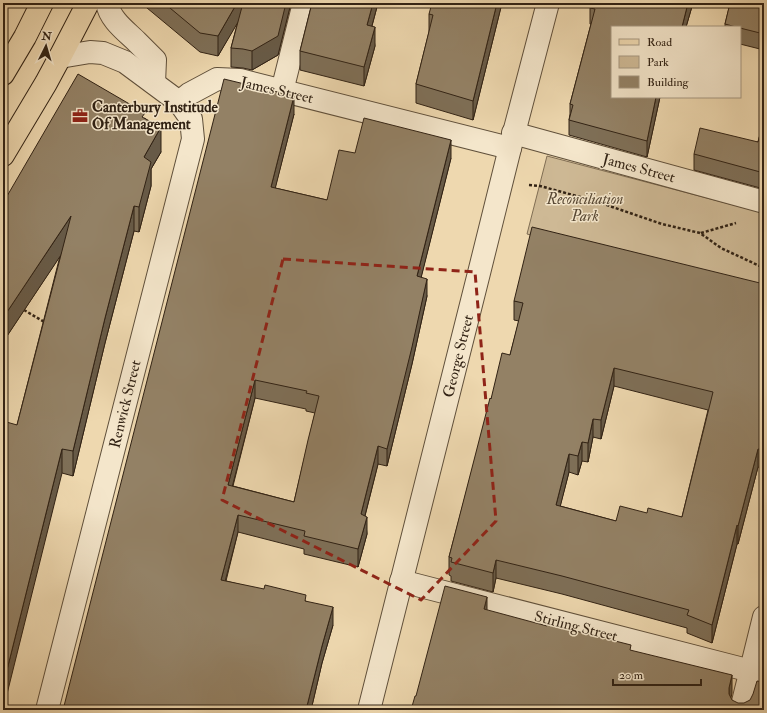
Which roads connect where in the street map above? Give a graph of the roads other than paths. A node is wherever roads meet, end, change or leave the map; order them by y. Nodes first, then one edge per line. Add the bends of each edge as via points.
1 (42, 3) edge
2 (88, 3) edge
3 (107, 3) edge
4 (304, 3) edge
5 (548, 3) edge
6 (60, 57) junction
7 (3, 74) edge
8 (154, 83) junction
9 (282, 90) junction
10 (179, 102) junction
11 (512, 141) junction
12 (3, 155) edge
13 (764, 202) edge
14 (401, 582) junction
15 (764, 617) edge
16 (751, 671) junction
17 (47, 710) edge
18 (369, 710) edge
19 (741, 710) edge

1 - 7 main road
2 - 6 main road
3 - 8 street via 120,26 155,60
4 - 9 street
5 - 11 street, George Street
6 - 8 street via 90,52 102,53 125,62
6 - 12 main road
8 - 10 street
9 - 10 street, James Street via 240,80 217,80
9 - 11 street, James Street
10 - 17 street, Renwick Street via 191,119 193,139
11 - 13 street, James Street
11 - 14 street, George Street
14 - 16 street, Stirling Street
14 - 18 street, George Street
15 - 16 street
16 - 19 street

